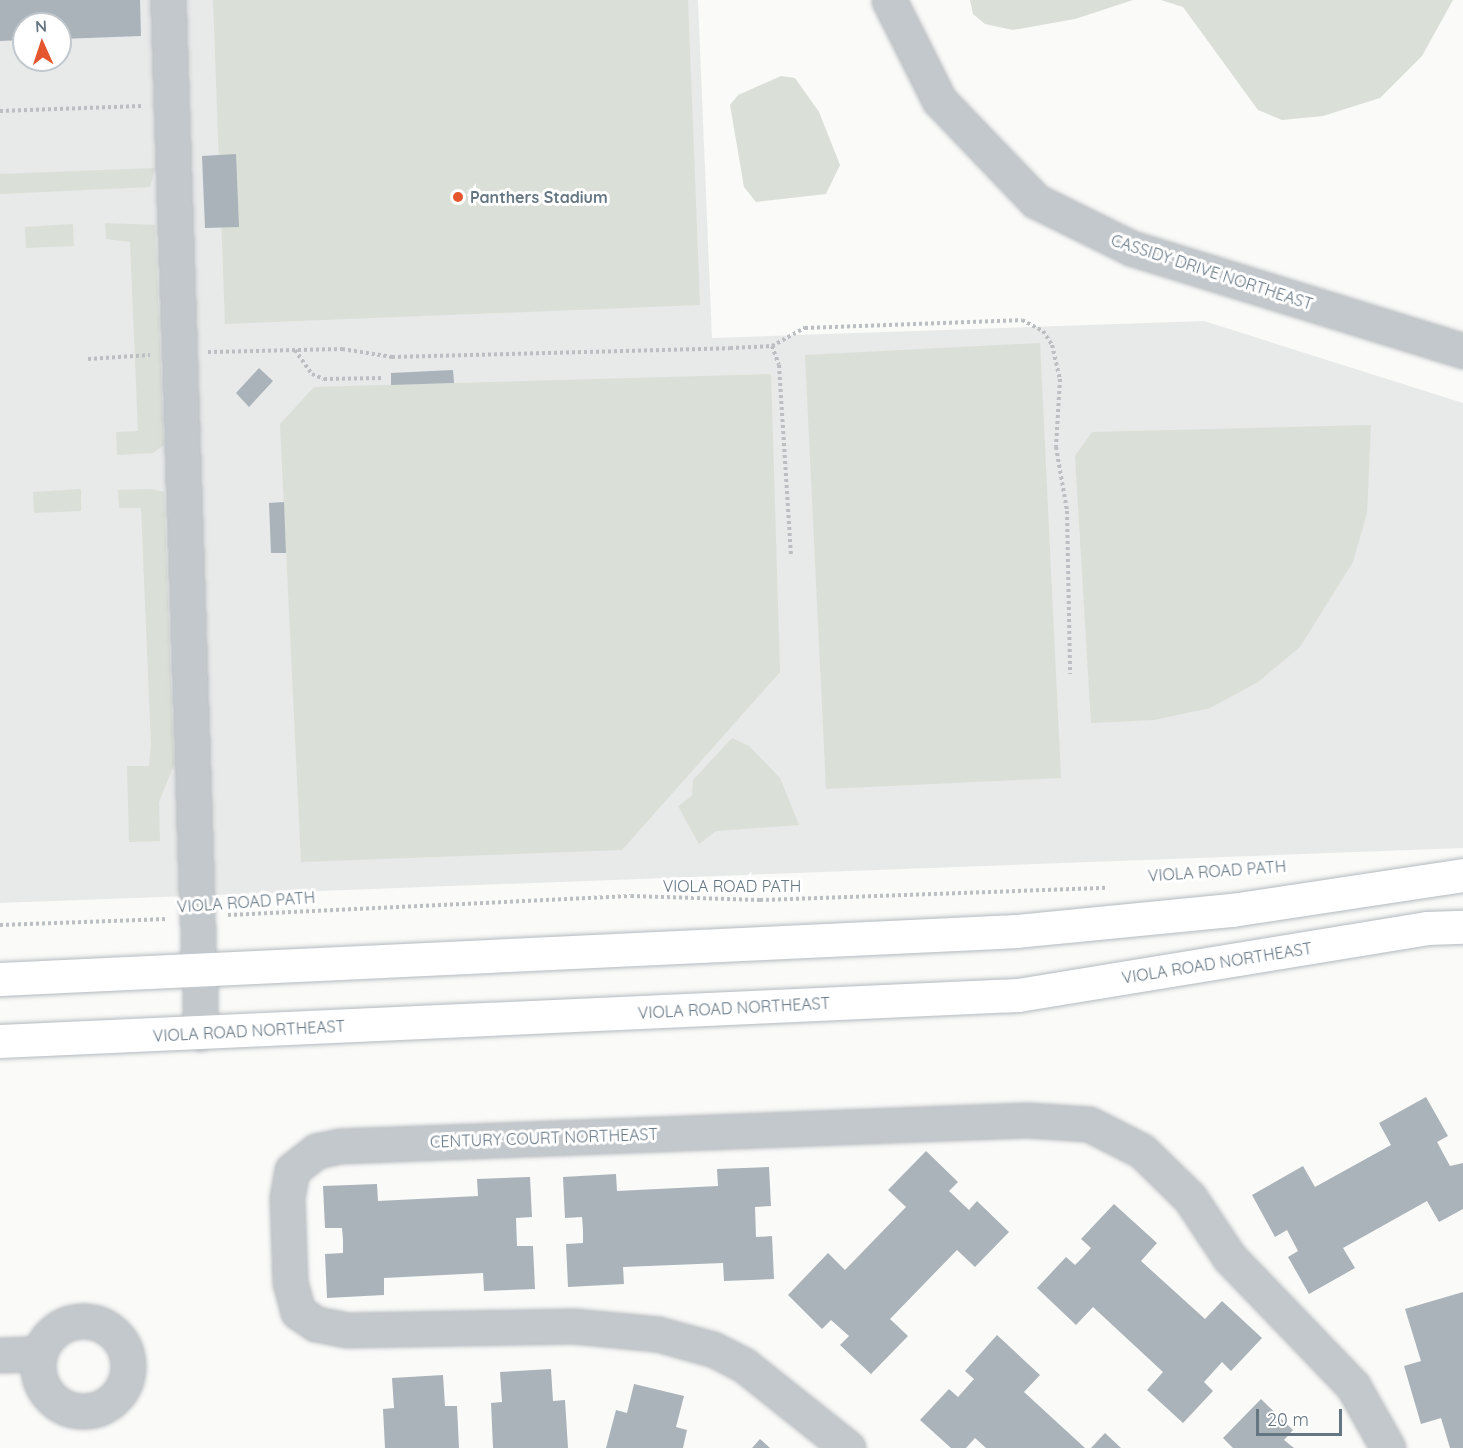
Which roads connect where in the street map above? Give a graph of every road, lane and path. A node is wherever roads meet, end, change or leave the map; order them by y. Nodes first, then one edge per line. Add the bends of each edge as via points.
1 (168, 0) edge
2 (889, 0) edge
3 (151, 106) dead end
4 (0, 111) edge
5 (772, 346) junction
6 (295, 350) junction
7 (1463, 351) edge
8 (177, 354) junction
9 (88, 359) dead end
10 (383, 378) dead end
11 (791, 557) dead end
12 (1070, 674) dead end
13 (1463, 875) edge
14 (1116, 888) dead end
15 (196, 918) junction
16 (0, 925) edge
17 (1463, 927) edge
18 (198, 971) junction
19 (0, 979) edge
20 (201, 1033) junction
21 (0, 1041) edge
22 (38, 1354) dead end
23 (0, 1355) edge
24 (848, 1448) edge
25 (1388, 1448) edge

1 - 8 street
2 - 7 street, CASSIDY DRIVE NORTHEAST via 939,100 1036,201 1131,248
3 - 4 path
5 - 6 path via 392,357 342,349
5 - 11 path via 779,365
5 - 12 path via 805,328 884,322 1022,320 1043,332 1052,345 1060,380 1056,447 1066,511
6 - 8 path
6 - 10 path via 312,374 324,379
8 - 9 path
8 - 15 street
13 - 18 main road via 1232,910 1016,931
14 - 15 path, VIOLA ROAD PATH via 760,900 631,896
15 - 16 path, VIOLA ROAD PATH
15 - 18 street
17 - 20 main road, VIOLA ROAD NORTHEAST via 1427,928 1018,995
18 - 19 main road
18 - 20 street
20 - 21 main road, VIOLA ROAD NORTHEAST
22 - 23 street
24 - 25 street, CENTURY COURT NORTHEAST via 744,1365 712,1349 658,1334 596,1327 347,1330 316,1324 298,1312 290,1283 286,1198 292,1170 310,1154 340,1146 1016,1121 1089,1124 1142,1151 1190,1198 1229,1257 1353,1386

